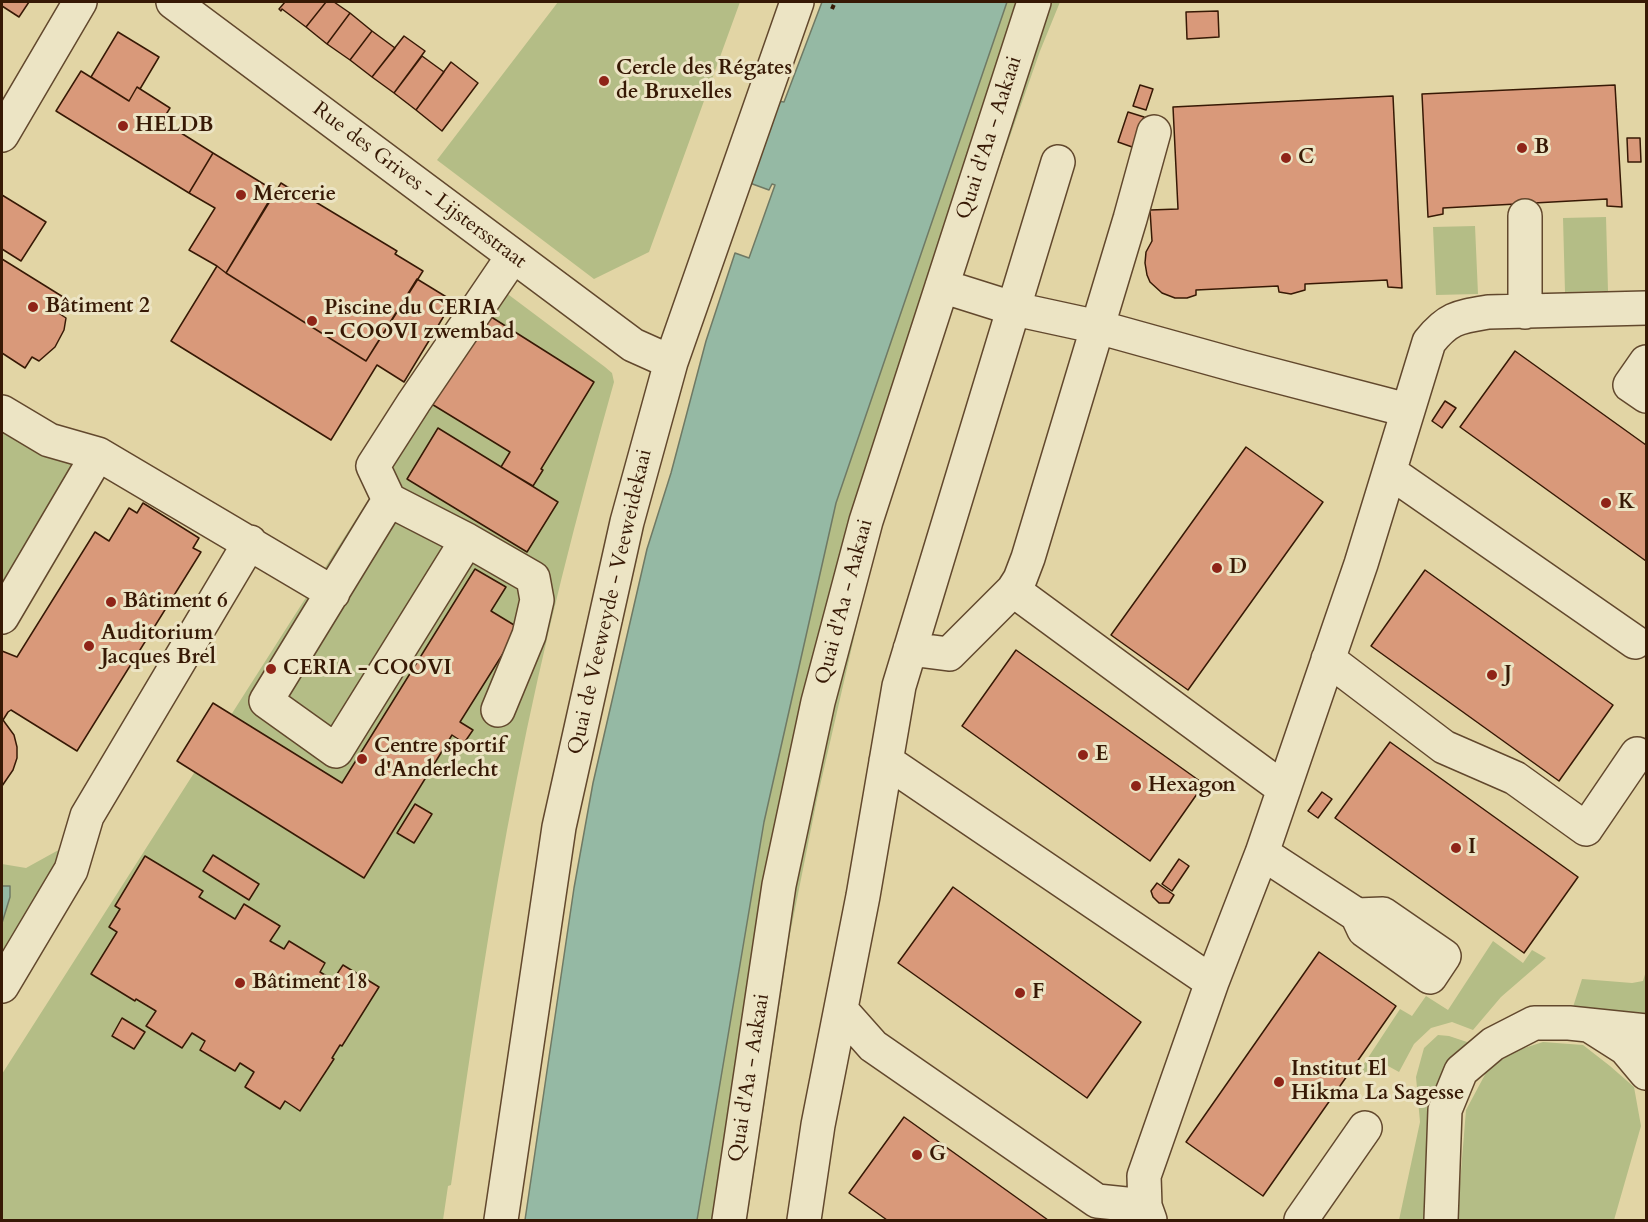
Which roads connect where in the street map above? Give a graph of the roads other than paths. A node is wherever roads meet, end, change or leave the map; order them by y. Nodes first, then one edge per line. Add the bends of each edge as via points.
1 (80, 2) edge
2 (173, 2) edge
3 (797, 2) edge
4 (1034, 2) edge
5 (1154, 132) dead end
6 (2, 135) edge
7 (1059, 162) dead end
8 (1525, 216) dead end
9 (513, 256) junction
10 (942, 286) junction
11 (1647, 308) edge
12 (1015, 309) junction
13 (1525, 312) junction
14 (1098, 327) junction
15 (671, 362) junction
16 (1647, 362) edge
17 (1647, 396) edge
18 (1407, 410) junction
19 (2, 412) edge
20 (98, 454) junction
21 (1390, 472) junction
22 (389, 500) junction
23 (467, 540) junction
24 (250, 542) junction
25 (1013, 590) junction
26 (333, 593) junction
27 (2, 617) edge
28 (1635, 642) dead end
29 (910, 649) junction
30 (1328, 659) junction
31 (498, 710) dead end
32 (1637, 754) dead end
33 (886, 761) junction
34 (1284, 789) junction
35 (1262, 853) junction
36 (1357, 915) dead end
37 (1212, 982) junction
38 (2, 986) edge
39 (841, 1010) junction
40 (1590, 1026) junction
41 (1647, 1031) edge
42 (1647, 1072) edge
43 (1365, 1128) dead end
44 (1147, 1213) edge
45 (501, 1221) edge
46 (729, 1221) edge
47 (804, 1221) edge
48 (1301, 1221) edge
49 (1441, 1221) edge

1 - 6 street
2 - 9 street, Rue des Grives - Lijstersstraat
3 - 15 street, Quai de Veeweyde - Veeweidekaai
4 - 10 street, Quai d'Aa - Aakaai
5 - 14 street
7 - 12 street
8 - 13 street
9 - 15 street, Rue des Grives - Lijstersstraat via 633,345
9 - 22 street via 373,466
10 - 12 street
10 - 46 street, Quai d'Aa - Aakaai via 866,521 818,702 779,885
11 - 13 street
12 - 14 street
12 - 29 street
13 - 18 street via 1465,316 1440,328 1429,342
14 - 18 street
14 - 25 street via 1028,558
15 - 45 street, Quai de Veeweyde - Veeweidekaai via 627,522 559,827
16 - 17 street via 1630,385
18 - 21 street
19 - 20 street via 49,440
20 - 24 street
20 - 27 street
21 - 28 street
21 - 30 street
22 - 23 street
22 - 26 street
23 - 26 street via 336,751 266,700
23 - 31 street via 533,578 537,600 529,634
24 - 26 street
24 - 38 street via 87,816 71,870
25 - 29 street via 949,654
25 - 34 street
29 - 33 street via 899,686
30 - 32 street via 1443,747 1515,778 1586,829
30 - 34 street
33 - 37 street
33 - 39 street
34 - 35 street
35 - 36 street
35 - 37 street
37 - 44 street via 1144,1176
39 - 44 street via 873,1046 1097,1201
39 - 47 street
40 - 41 street
40 - 42 street via 1625,1048
40 - 49 street via 1534,1023 1493,1044 1461,1071 1445,1110
43 - 48 street

